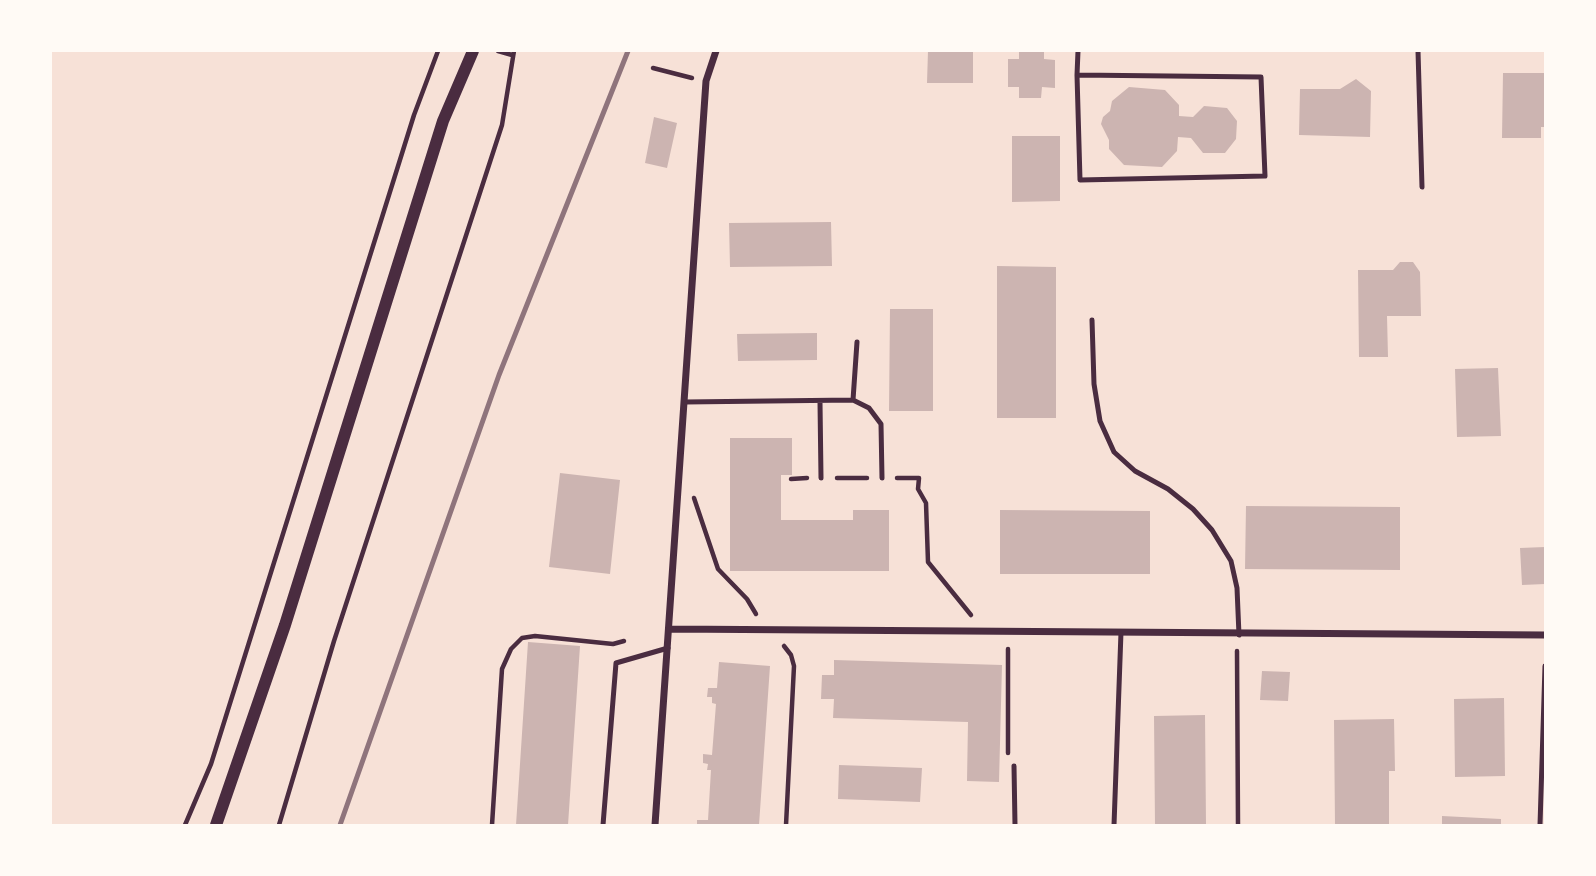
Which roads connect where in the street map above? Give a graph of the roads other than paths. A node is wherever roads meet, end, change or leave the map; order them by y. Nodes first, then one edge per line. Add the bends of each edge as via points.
1 (473, 51) edge
2 (716, 51) edge
3 (1078, 51) edge
4 (1418, 51) edge
5 (1077, 75) junction
6 (1422, 187) dead end
7 (1092, 320) dead end
8 (857, 342) dead end
9 (853, 400) junction
10 (685, 402) junction
11 (820, 402) junction
12 (821, 478) road end
13 (882, 478) road end
14 (670, 629) junction
15 (1121, 632) junction
16 (1238, 635) junction
17 (1545, 637) edge
18 (668, 648) junction
19 (1545, 666) edge
20 (1014, 766) road end
21 (216, 825) edge
22 (603, 825) edge
23 (655, 825) edge
24 (1015, 825) edge
25 (1114, 825) edge
26 (1540, 825) edge

1 - 21 street via 443,121 285,625
2 - 10 street via 706,81
3 - 5 lane
4 - 6 lane
5 - 5 lane via 1080,180 1265,176 1261,77
7 - 16 lane via 1100,421 1114,452 1135,471 1168,489 1212,530 1231,561
8 - 9 lane
9 - 11 lane
9 - 13 lane via 869,408 881,424
10 - 11 lane
10 - 14 street
11 - 12 lane
14 - 15 street
14 - 18 street
15 - 16 street
15 - 25 lane
16 - 17 street
18 - 22 lane via 617,663
18 - 23 street
19 - 26 lane
20 - 24 lane

